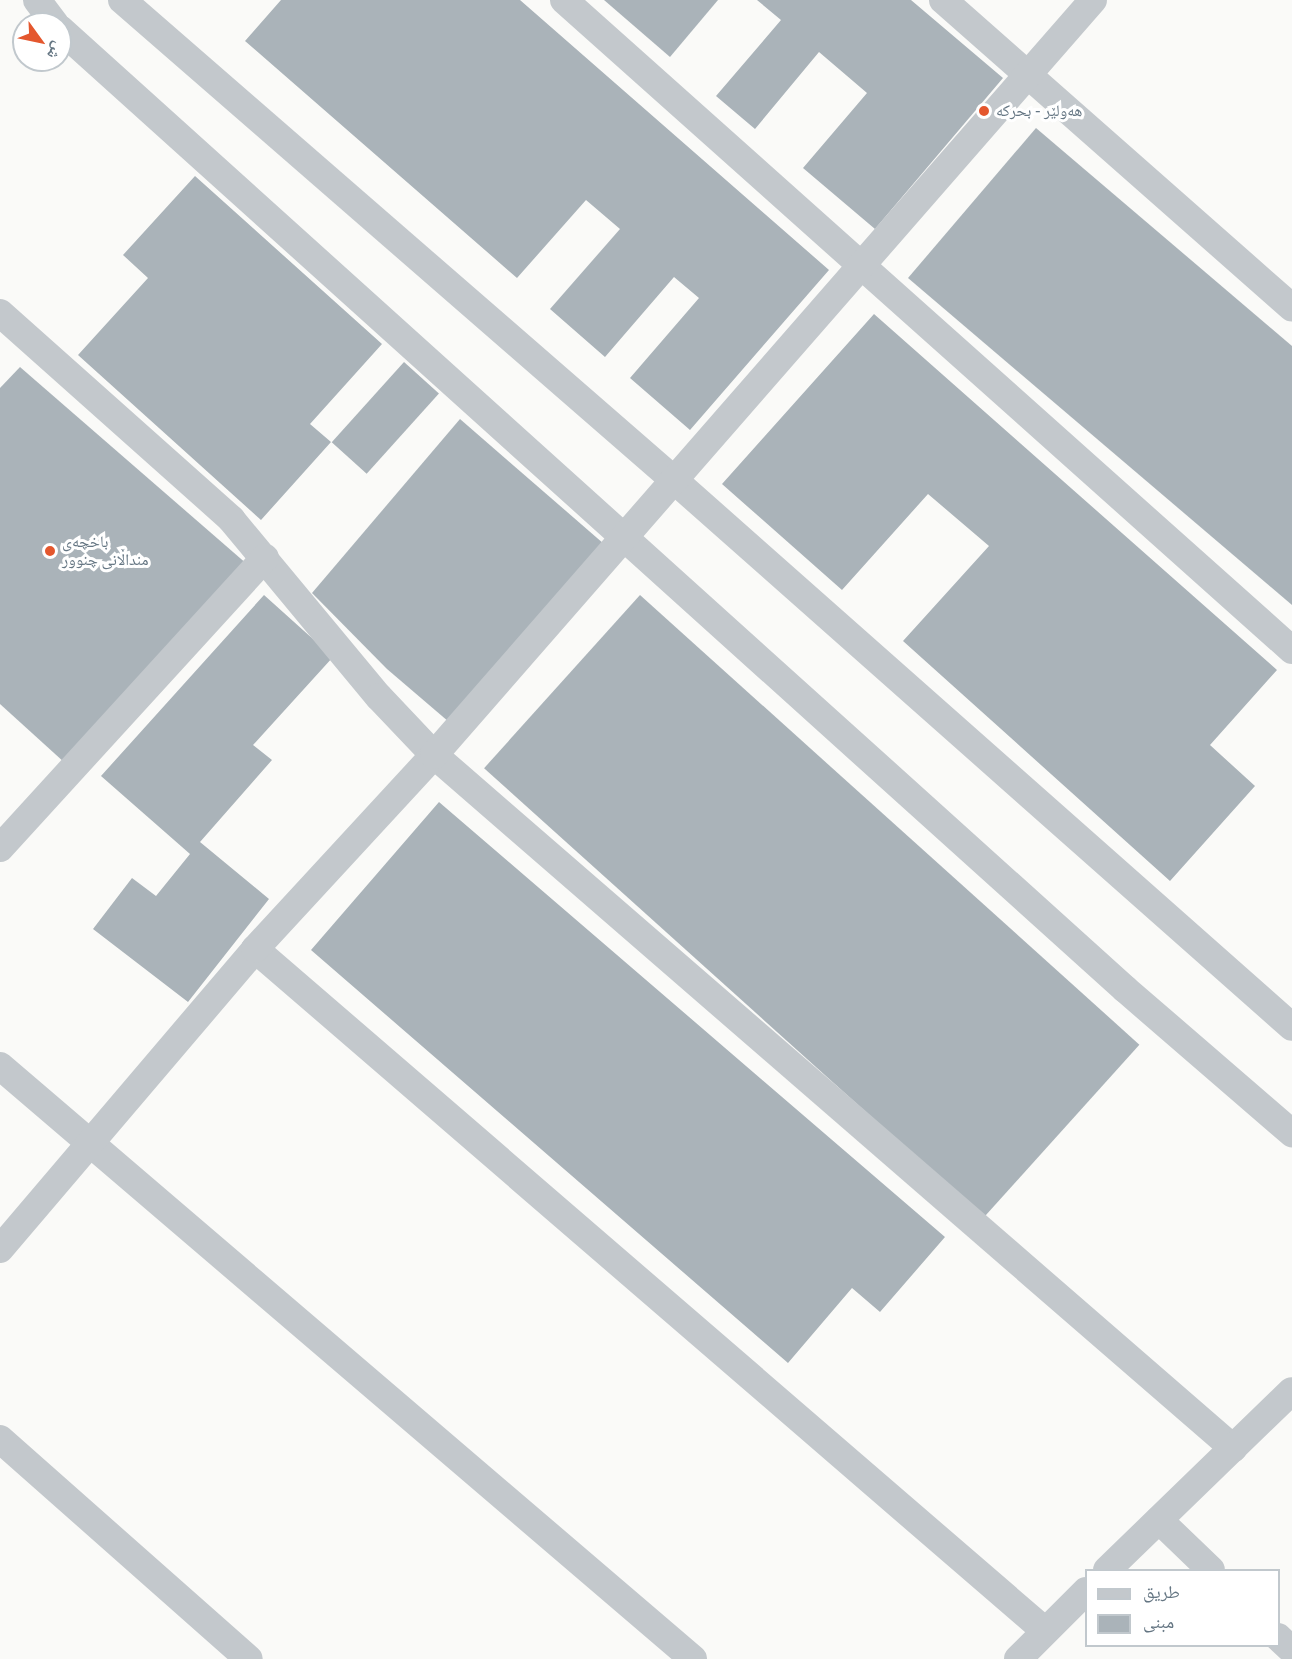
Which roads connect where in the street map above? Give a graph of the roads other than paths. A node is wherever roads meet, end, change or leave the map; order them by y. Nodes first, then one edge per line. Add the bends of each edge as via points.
1 (36, 0) edge
2 (122, 0) edge
3 (564, 0) edge
4 (943, 0) edge
5 (1093, 0) edge
6 (46, 12) edge
7 (72, 40) edge
8 (1028, 75) junction
9 (863, 265) junction
10 (1292, 308) edge
11 (0, 313) edge
12 (674, 480) junction
13 (623, 538) junction
14 (265, 558) junction
15 (1292, 650) edge
16 (434, 754) junction
17 (0, 848) edge
18 (255, 949) junction
19 (1292, 1027) edge
20 (0, 1066) edge
21 (1292, 1133) edge
22 (93, 1144) junction
23 (0, 1249) edge
24 (1292, 1391) edge
25 (0, 1439) edge
26 (1233, 1448) junction
27 (1159, 1520) junction
28 (1108, 1569) edge
29 (1210, 1569) edge
30 (1085, 1592) edge
31 (1045, 1631) junction
32 (1280, 1639) edge
33 (1292, 1650) edge
34 (1020, 1658) edge
35 (249, 1659) edge
36 (693, 1659) edge

1 - 6 street
2 - 12 street
3 - 9 street
4 - 8 street
5 - 8 street
7 - 13 street
8 - 9 street
8 - 10 street
9 - 12 street
9 - 15 street
11 - 14 street via 231,519
12 - 13 street
12 - 19 street
13 - 16 street
13 - 21 street via 1125,989
14 - 16 street via 379,697
14 - 17 street
16 - 18 street
16 - 26 street
18 - 22 street
18 - 31 street
20 - 22 street
22 - 23 street
22 - 36 street
24 - 26 street
25 - 35 street
26 - 27 street
27 - 28 street
27 - 29 street
30 - 31 street
31 - 34 street
32 - 33 street

